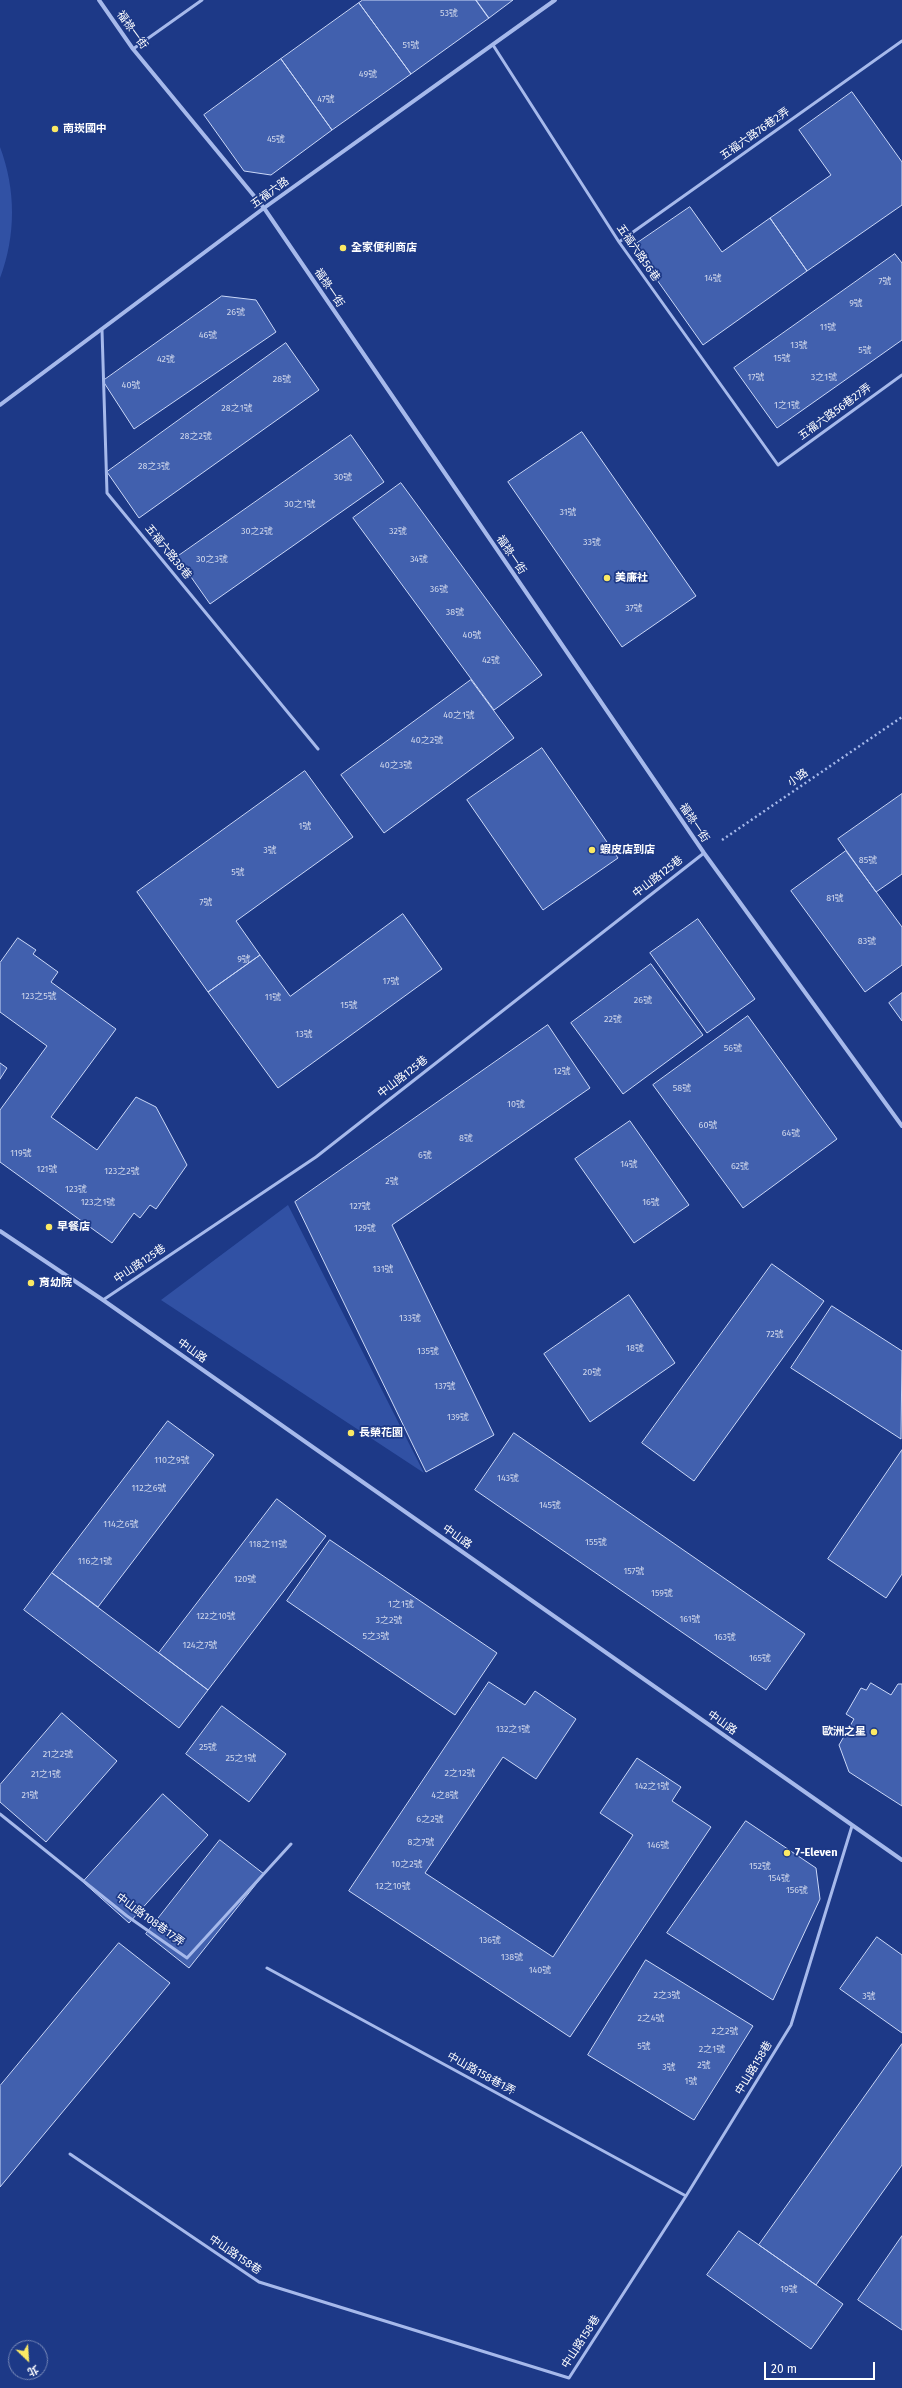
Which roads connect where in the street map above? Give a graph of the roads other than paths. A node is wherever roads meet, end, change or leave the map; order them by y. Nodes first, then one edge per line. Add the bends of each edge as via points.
1 (99, 0) edge
2 (202, 0) edge
3 (555, 0) edge
4 (902, 41) edge
5 (493, 44) junction
6 (133, 49) junction
7 (264, 208) junction
8 (618, 242) junction
9 (102, 330) junction
10 (902, 375) edge
11 (0, 405) edge
12 (778, 465) joint
13 (318, 749) dead end
14 (704, 853) junction
15 (902, 1126) edge
16 (0, 1231) edge
17 (103, 1300) junction
18 (0, 1814) edge
19 (852, 1826) junction
20 (291, 1844) dead end
21 (902, 1860) edge
22 (267, 1968) dead end
23 (70, 2154) dead end
24 (686, 2196) junction

1 - 6 street, 福祿一街
2 - 6 lane
3 - 5 street, 五福六路
4 - 8 lane, 五福六路76巷2弄
5 - 7 street, 五福六路
5 - 8 lane, 五福六路56巷
6 - 7 street, 福祿一街
7 - 9 street, 五福六路
7 - 14 street, 福祿一街
8 - 12 lane, 五福六路56巷
9 - 11 street, 五福六路
9 - 13 lane, 五福六路38巷 via 107,493
10 - 12 lane, 五福六路56巷27弄
14 - 15 street, 福祿一街
14 - 17 lane, 中山路125巷 via 316,1157
16 - 17 street, 中山路
17 - 19 street, 中山路
18 - 20 lane, 中山路108巷17弄 via 126,1916 187,1958
19 - 21 street, 中山路
19 - 24 lane, 中山路158巷 via 791,2025
22 - 24 lane, 中山路158巷1弄
23 - 24 lane, 中山路158巷 via 258,2282 569,2378

